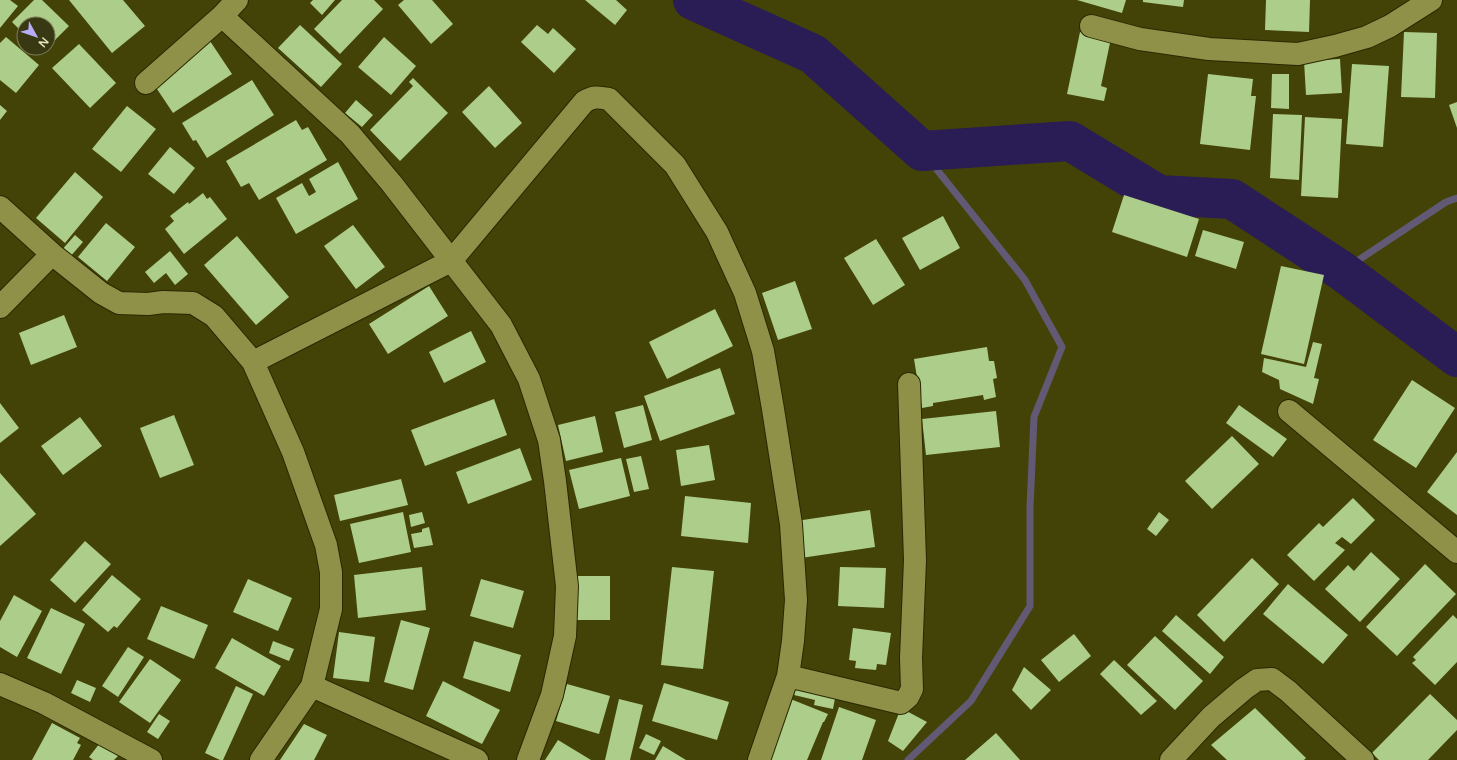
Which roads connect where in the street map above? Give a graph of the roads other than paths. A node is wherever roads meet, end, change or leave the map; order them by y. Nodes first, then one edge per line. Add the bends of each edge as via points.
1 (237, 0) edge
2 (1431, 0) edge
3 (222, 16) junction
4 (1091, 26) dead end
5 (146, 83) dead end
6 (0, 208) edge
7 (52, 254) junction
8 (451, 261) junction
9 (0, 307) edge
10 (253, 362) junction
11 (909, 384) dead end
12 (1289, 411) dead end
13 (1457, 552) edge
14 (788, 676) junction
15 (0, 684) edge
16 (312, 686) junction
17 (151, 760) edge
18 (261, 760) edge
19 (477, 760) edge
20 (528, 760) edge
21 (759, 760) edge
22 (1171, 760) edge
23 (1363, 760) edge

1 - 3 street
2 - 4 street via 1367,37 1298,54 1209,49 1140,39
3 - 5 street
3 - 8 street via 350,134
6 - 7 street
7 - 9 street
7 - 10 street via 100,292 119,303 193,303 214,316
8 - 10 street
8 - 14 street via 590,98 597,96 609,99 675,165 717,232 745,293 763,351 791,524 796,600 794,642
8 - 20 street via 501,325 529,379 549,440 556,481 567,586 565,636 552,695
10 - 16 street via 293,452 326,545 331,572 330,609
11 - 14 street via 915,560 912,689 901,703
12 - 13 street
14 - 21 street
15 - 17 street via 44,703
16 - 18 street
16 - 19 street
22 - 23 street via 1211,716 1244,689 1257,680 1272,679

